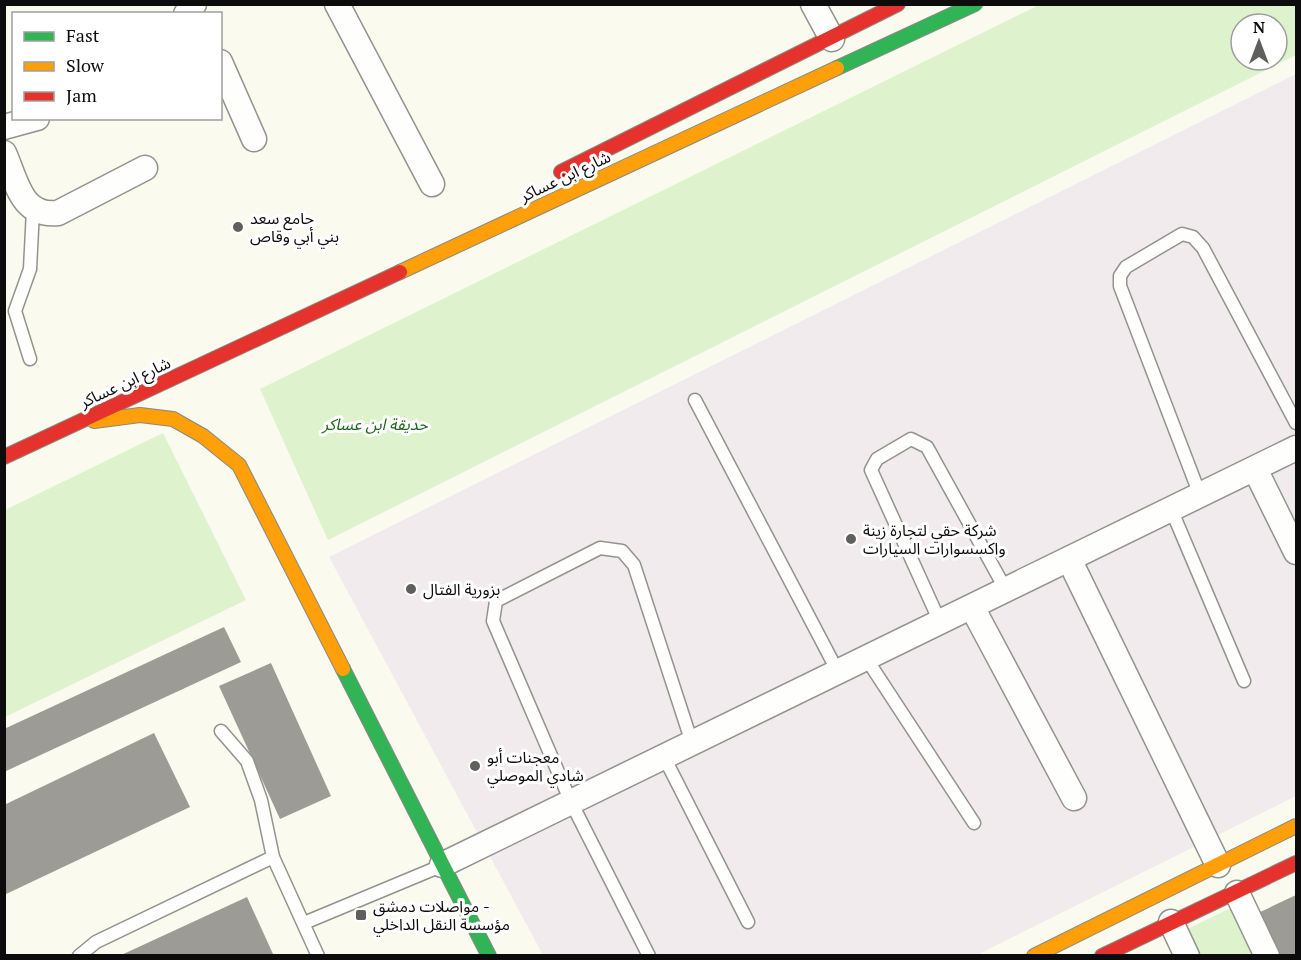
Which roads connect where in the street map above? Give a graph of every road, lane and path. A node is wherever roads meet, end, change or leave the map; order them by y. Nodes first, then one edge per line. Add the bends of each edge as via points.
1 (337, 4) edge
2 (813, 4) edge
3 (975, 4) edge
4 (882, 8) edge
5 (832, 39) junction
6 (222, 67) edge
7 (30, 120) edge
8 (4, 127) edge
9 (254, 139) dead end
10 (4, 153) edge
11 (145, 168) dead end
12 (553, 176) dead end
13 (432, 184) dead end
14 (33, 210) junction
15 (199, 350) dead end
16 (30, 359) dead end
17 (695, 400) dead end
18 (1296, 423) edge
19 (68, 426) junction
20 (1296, 448) edge
21 (4, 458) edge
22 (1255, 469) junction
23 (1200, 495) junction
24 (1171, 509) junction
25 (1296, 552) edge
26 (1069, 560) junction
27 (1006, 590) junction
28 (972, 607) junction
29 (940, 622) junction
30 (866, 658) junction
31 (838, 672) junction
32 (1244, 681) dead end
33 (221, 730) dead end
34 (692, 743) junction
35 (664, 757) junction
36 (1074, 798) dead end
37 (571, 802) junction
38 (974, 823) dead end
39 (1296, 826) edge
40 (273, 857) junction
41 (1296, 863) edge
42 (442, 865) junction
43 (1218, 865) junction
44 (1237, 893) junction
45 (748, 922) dead end
46 (1171, 922) junction
47 (304, 923) junction
48 (79, 956) edge
49 (318, 956) edge
50 (489, 956) edge
51 (649, 956) edge
52 (1034, 956) edge
53 (1102, 956) edge
54 (1187, 956) edge
55 (1267, 956) edge

1 - 13 street
2 - 5 street
3 - 19 main road, شارع ابن عساكر
4 - 5 main road, شارع ابن عساكر
5 - 12 main road, شارع ابن عساكر
6 - 9 street
7 - 8 street
10 - 14 street
11 - 14 street via 58,213
14 - 16 lane via 30,268 15,311
15 - 19 main road, شارع ابن عساكر via 93,402
17 - 31 lane
18 - 23 lane via 1203,248 1193,237 1182,234 1126,267 1120,276 1120,286
19 - 21 main road
19 - 42 main road via 134,413 164,416 195,428 238,465
20 - 22 street
22 - 23 street
22 - 25 street
23 - 24 street
24 - 26 street
24 - 32 lane
26 - 27 street
26 - 43 street
27 - 28 street
27 - 29 lane via 927,447 911,439 877,459 871,470
28 - 29 street
28 - 36 street
29 - 30 street
30 - 31 street
30 - 38 lane
31 - 34 street
33 - 40 lane via 246,761 261,800
34 - 35 street
34 - 37 lane via 634,565 622,551 600,548 495,601 493,621
35 - 37 street
35 - 45 lane
37 - 42 street
37 - 51 lane
39 - 43 main road
40 - 47 lane
40 - 48 lane via 96,942
41 - 44 main road
42 - 47 lane
42 - 50 main road
43 - 52 main road
44 - 46 main road
44 - 55 street
46 - 53 main road
46 - 54 street
47 - 49 lane

